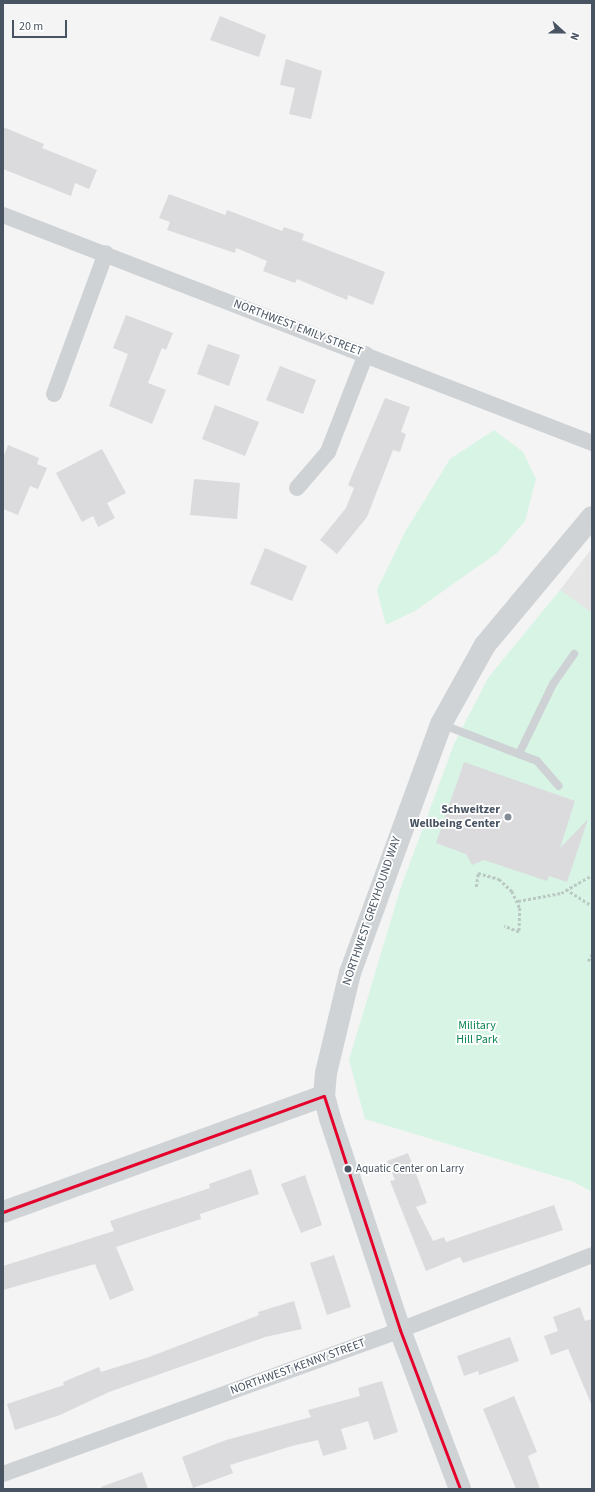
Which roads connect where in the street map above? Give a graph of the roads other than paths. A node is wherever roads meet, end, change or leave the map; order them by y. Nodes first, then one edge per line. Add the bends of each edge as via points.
1 (3, 215) edge
2 (106, 254) junction
3 (366, 354) junction
4 (54, 394) dead end
5 (592, 443) edge
6 (297, 488) dead end
7 (592, 517) edge
8 (574, 654) dead end
9 (441, 724) junction
10 (520, 754) junction
11 (559, 786) dead end
12 (324, 1096) junction
13 (3, 1212) edge
14 (592, 1254) edge
15 (400, 1330) junction
16 (3, 1474) edge
17 (460, 1489) edge

1 - 2 street, NORTHWEST EMILY STREET
2 - 3 street, NORTHWEST EMILY STREET
2 - 4 street
3 - 5 street, NORTHWEST EMILY STREET
3 - 6 street via 328,452
7 - 9 street, NORTHWEST GREYHOUND WAY via 485,645
8 - 10 lane via 553,684
9 - 10 lane
9 - 12 street, NORTHWEST GREYHOUND WAY via 350,974 329,1048
10 - 11 lane via 537,761
12 - 13 street
12 - 15 street
14 - 15 street, NORTHWEST KENNY STREET
15 - 16 street, NORTHWEST KENNY STREET
15 - 17 street

